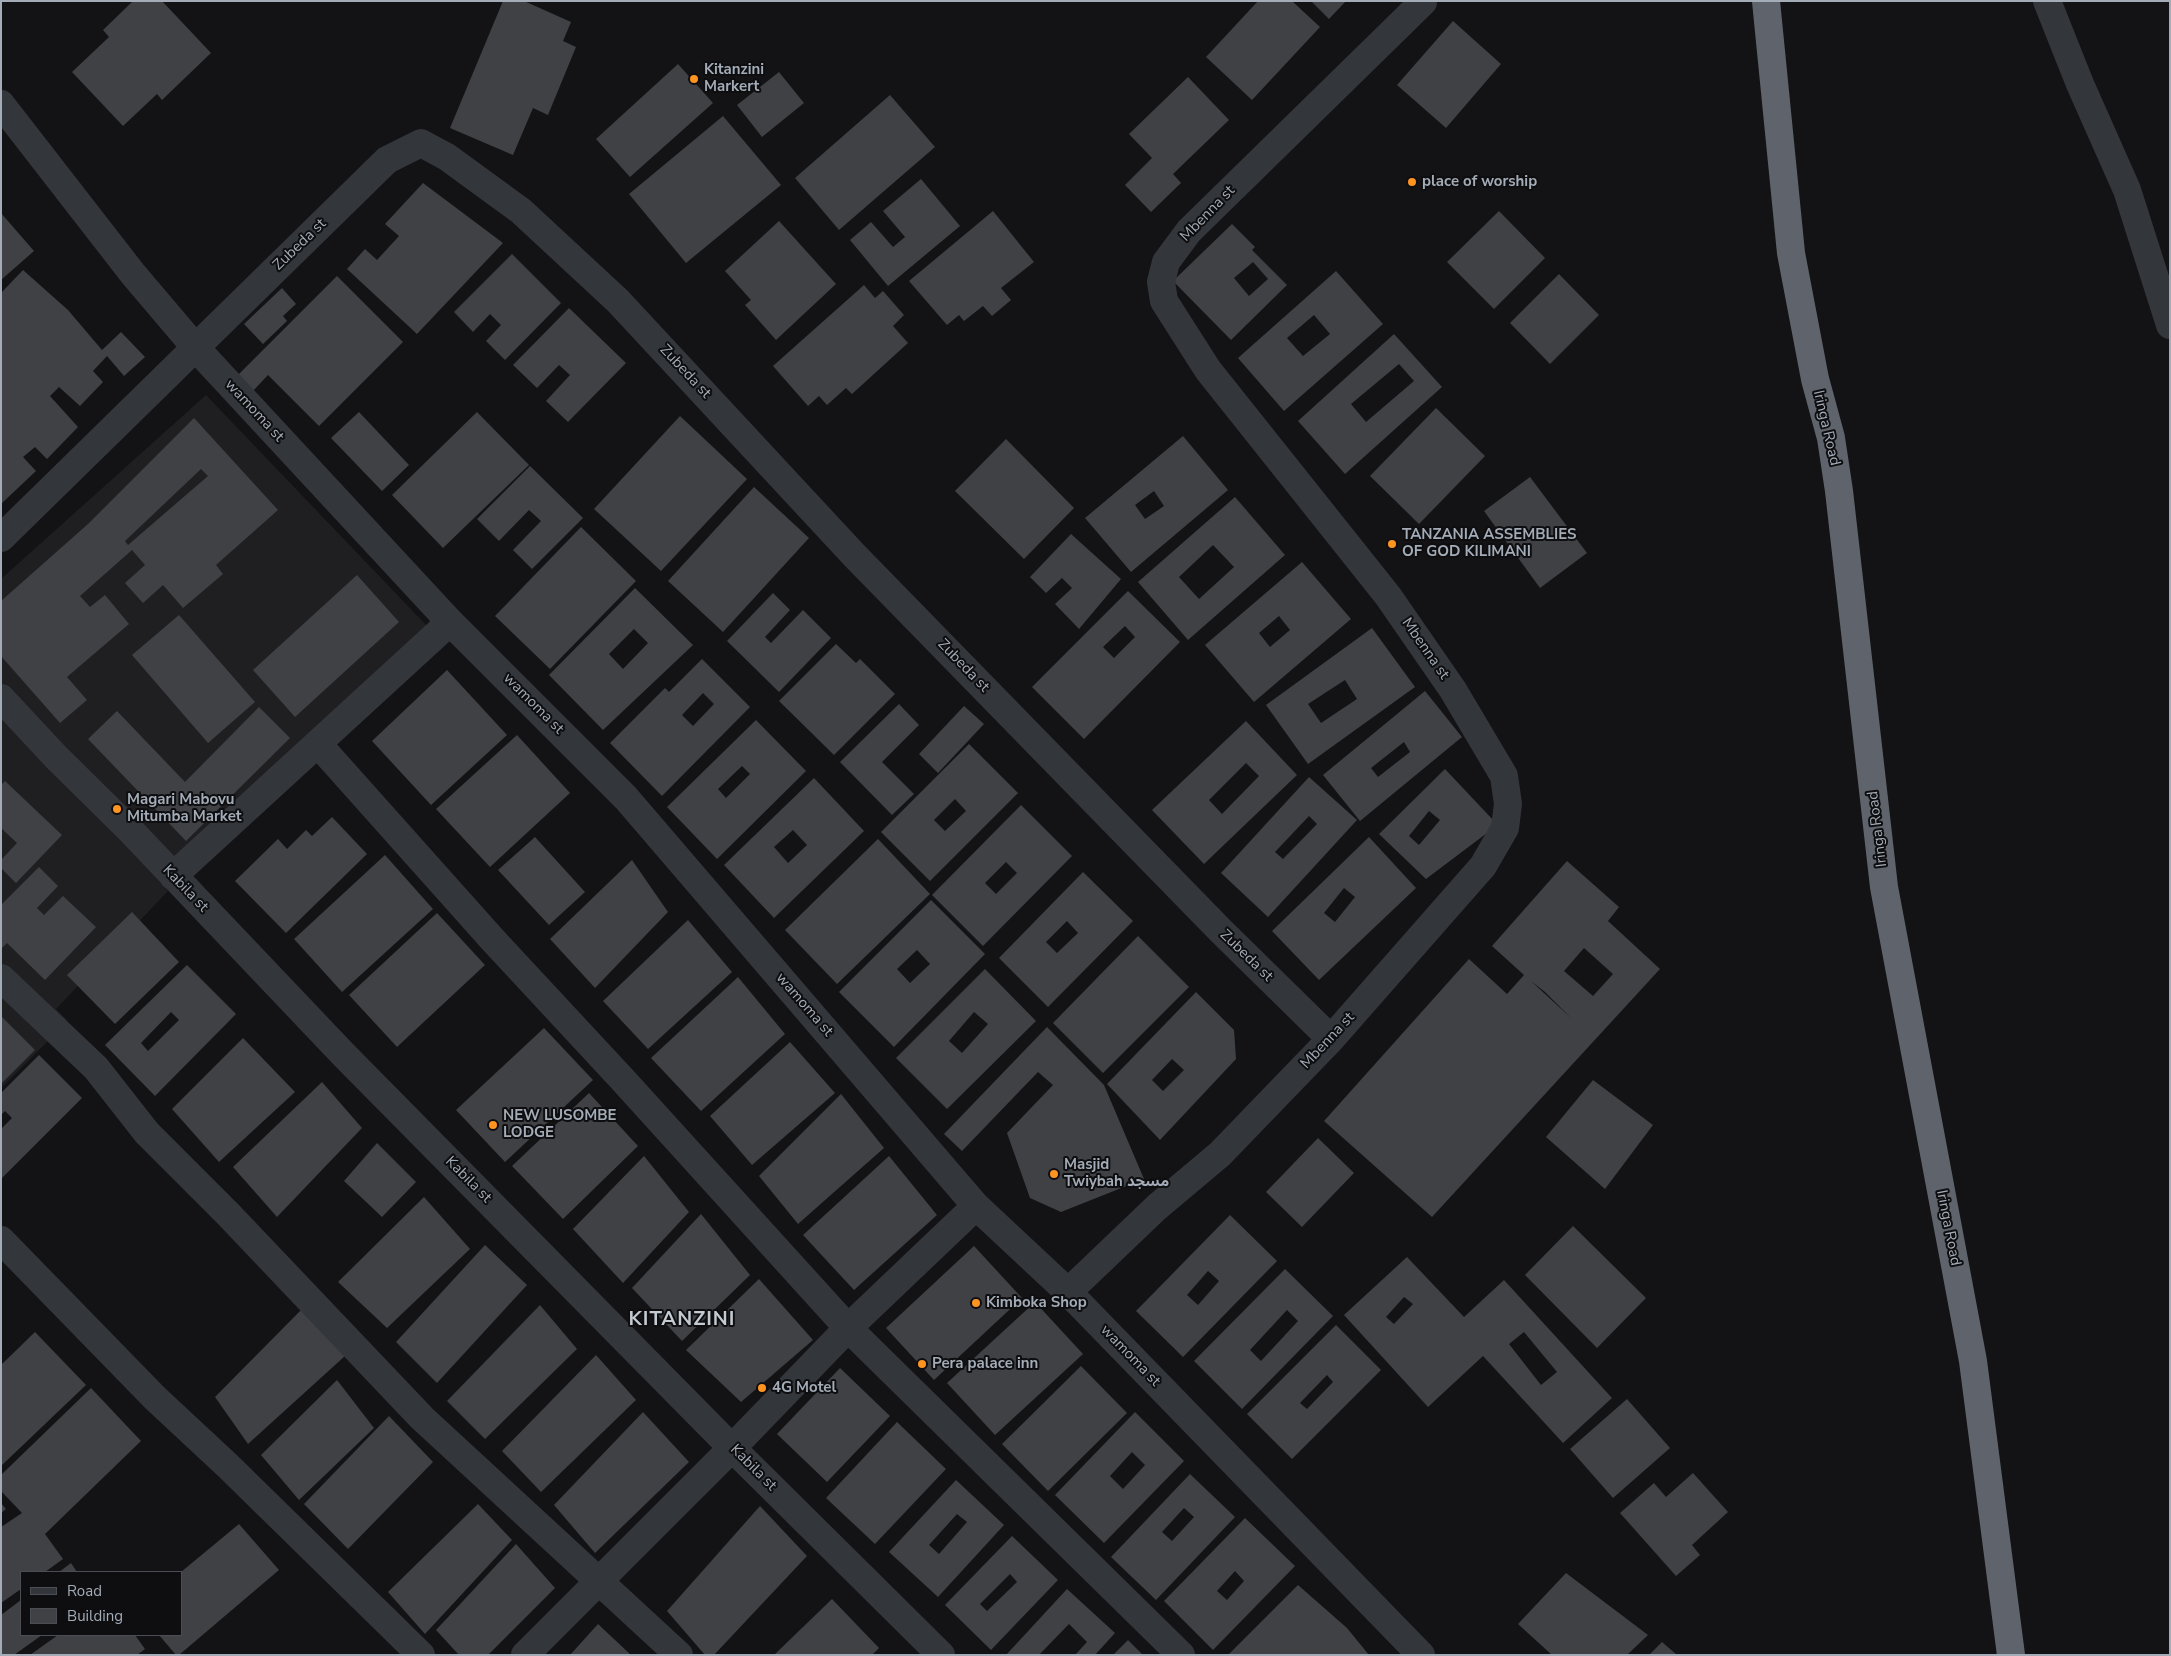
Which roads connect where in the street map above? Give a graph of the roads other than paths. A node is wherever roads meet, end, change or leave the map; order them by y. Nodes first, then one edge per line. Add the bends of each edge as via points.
1 (1766, 1) edge
2 (2047, 1) edge
3 (1423, 2) edge
4 (1, 104) edge
5 (2170, 325) edge
6 (195, 347) junction
7 (1, 538) edge
8 (450, 622) junction
9 (1, 698) edge
10 (318, 744) junction
11 (173, 876) junction
12 (1, 978) edge
13 (1331, 1038) junction
14 (976, 1206) junction
15 (1, 1240) edge
16 (1068, 1292) junction
17 (848, 1328) junction
18 (732, 1448) junction
19 (600, 1582) junction
20 (421, 1655) edge
21 (525, 1655) edge
22 (679, 1655) edge
23 (941, 1655) edge
24 (1180, 1655) edge
25 (1421, 1655) edge
26 (2011, 1655) edge

1 - 26 highway, Iringa Road via 1791,253 1839,490 1884,887 1973,1361
2 - 5 street via 2127,190
3 - 13 street, Mbenna st via 1189,231 1166,262 1161,282 1164,301 1208,370 1388,596 1453,690 1504,776 1508,804 1505,828 1483,866
4 - 6 street, wamoma st via 133,274
6 - 7 street, Zubeda st
6 - 8 street, wamoma st
6 - 13 street, Zubeda st via 386,160 421,144 447,156 521,211 618,301 868,569 1221,931
8 - 10 street
8 - 14 street, wamoma st via 626,798
9 - 11 street, Kabila st
10 - 11 street
10 - 17 street
11 - 18 street, Kabila st via 343,1054
12 - 19 street via 96,1068 147,1133 422,1418
13 - 16 street, Mbenna st via 1220,1154 1157,1207
14 - 16 street, wamoma st
14 - 17 street
15 - 20 street via 155,1398
16 - 25 street, wamoma st
17 - 18 street
17 - 24 street
18 - 19 street
18 - 23 street, Kabila st
19 - 21 street
19 - 22 street

